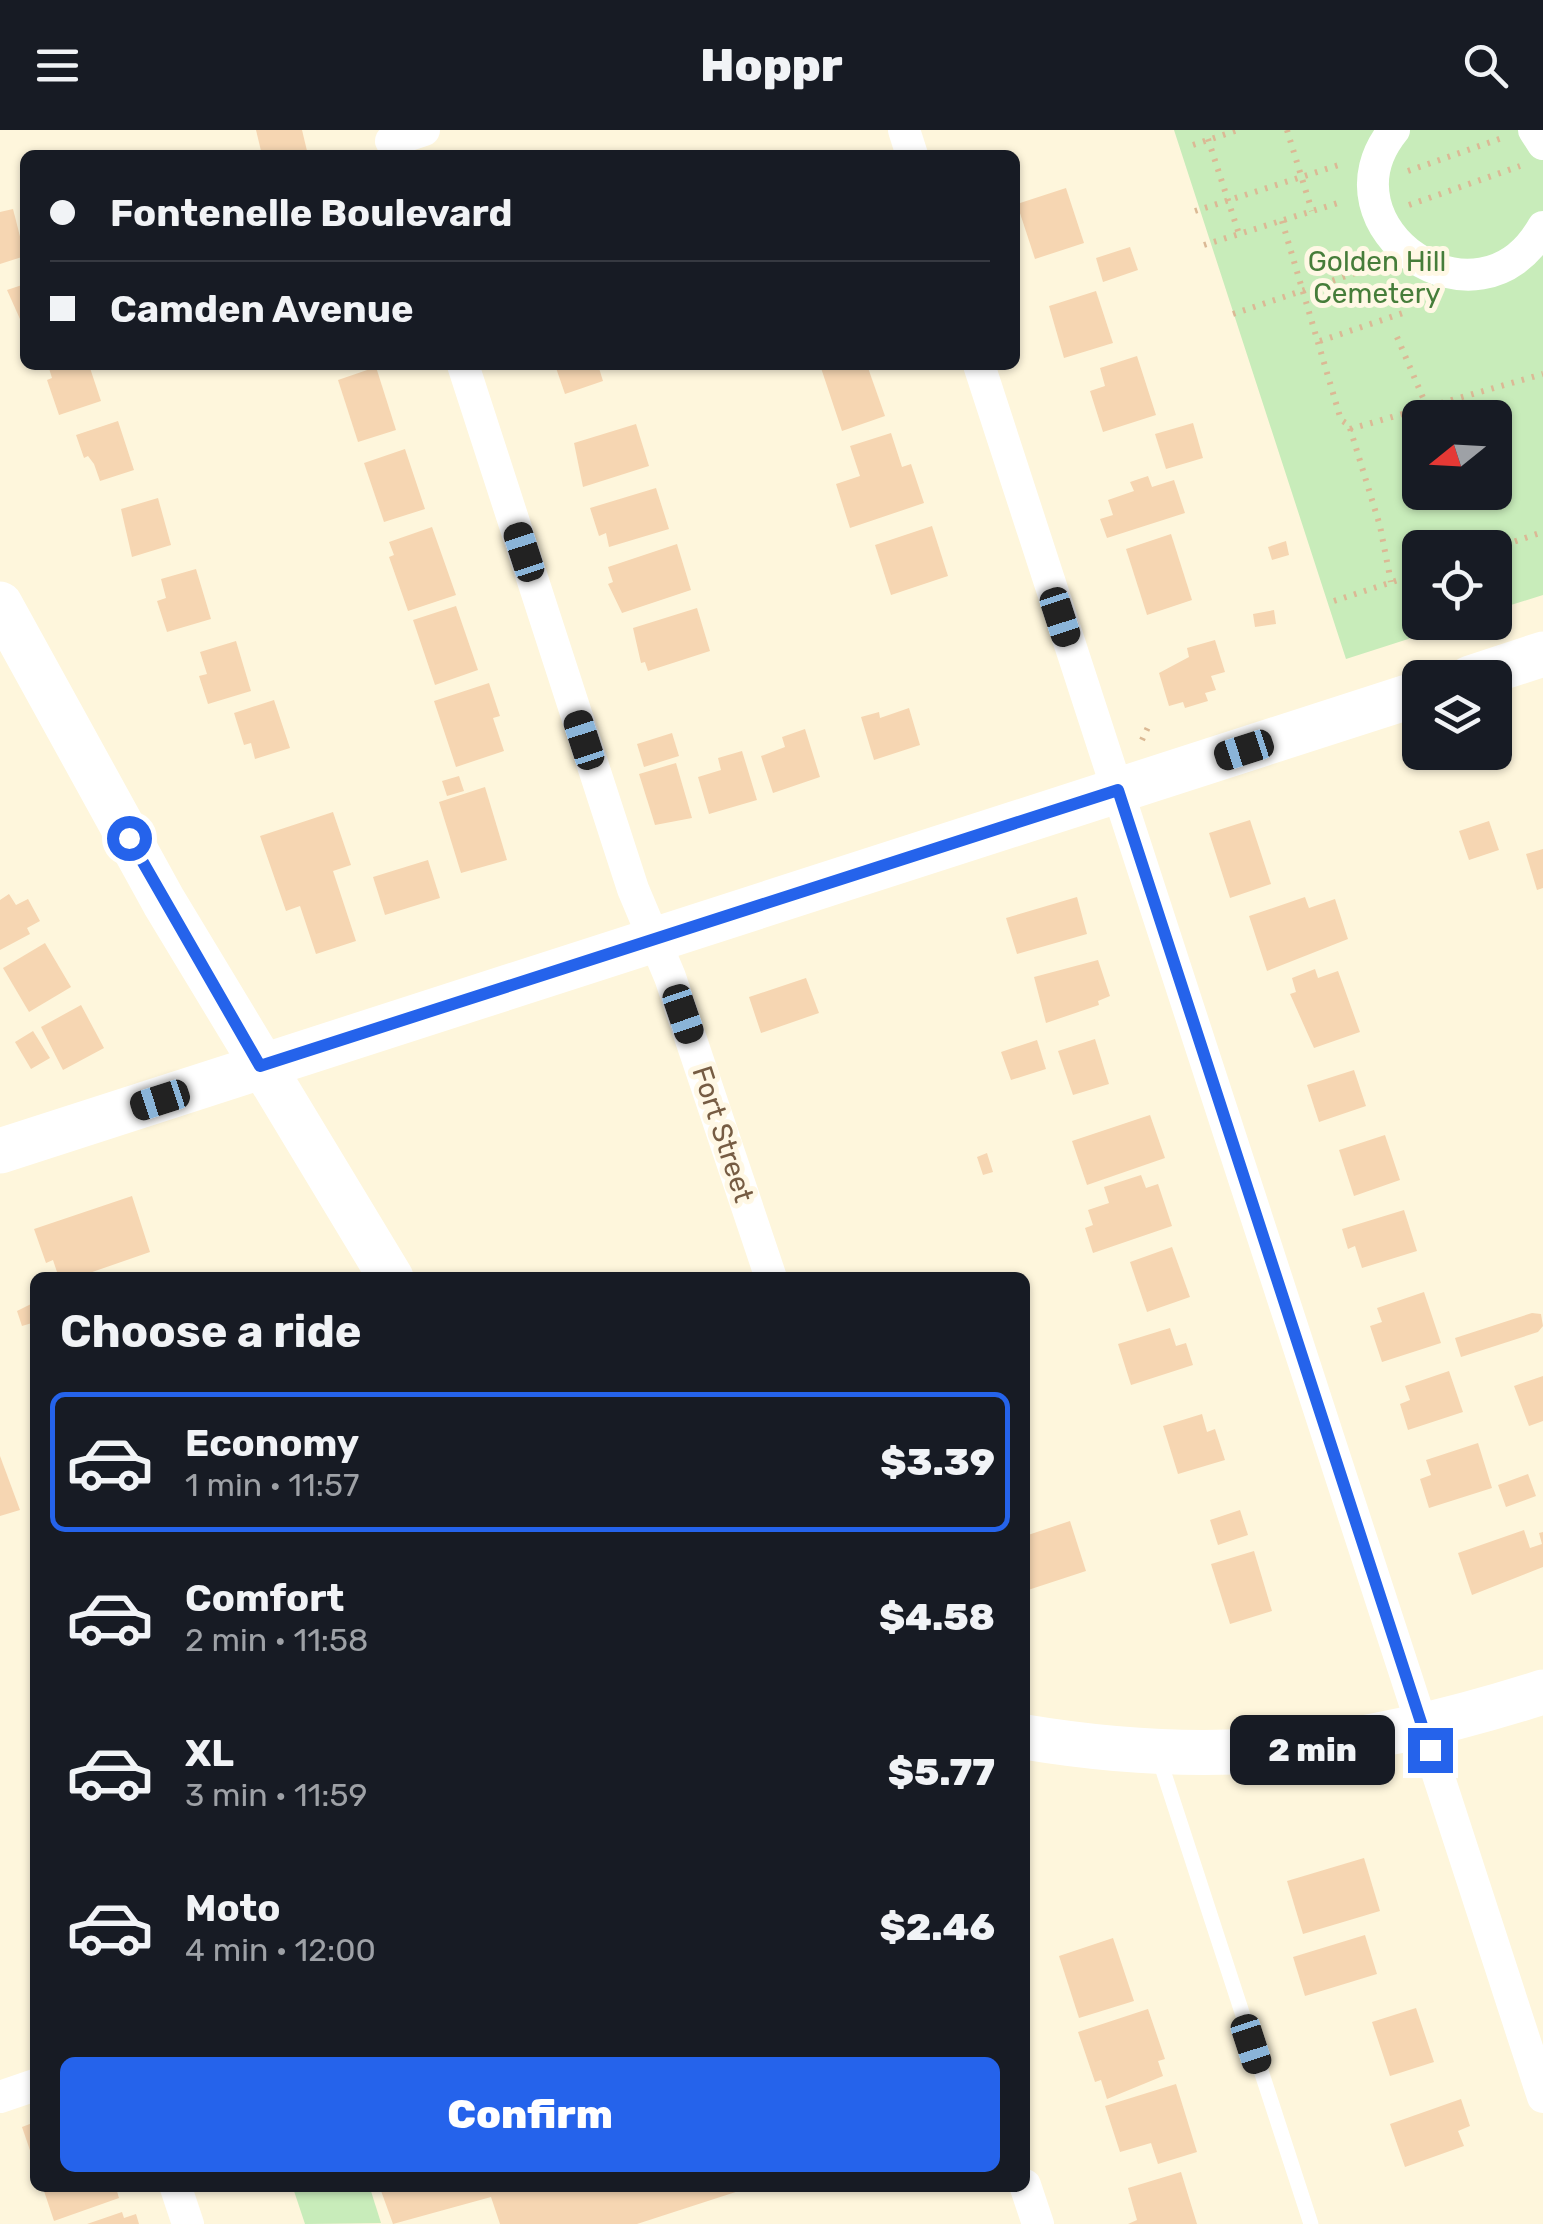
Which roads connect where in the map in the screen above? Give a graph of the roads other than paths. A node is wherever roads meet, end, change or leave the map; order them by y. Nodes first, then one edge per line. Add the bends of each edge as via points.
1 (424, 130) edge
2 (1534, 130) edge
3 (391, 142) edge
4 (1534, 154) edge
5 (1381, 174) edge
6 (1541, 234) edge
7 (465, 370) edge
8 (981, 370) edge
9 (0, 604) edge
10 (1543, 654) edge
11 (1512, 664) edge
12 (1402, 700) edge
13 (1118, 790) junction
14 (654, 940) junction
15 (260, 1066) junction
16 (0, 1152) edge
17 (386, 1272) edge
18 (769, 1272) edge
19 (1543, 1692) edge
20 (1420, 1726) junction
21 (1030, 1739) edge
22 (1158, 1754) junction
23 (30, 2087) edge
24 (0, 2097) edge
25 (1543, 2097) edge
26 (177, 2192) edge
27 (1027, 2192) edge
28 (188, 2224) edge
29 (1038, 2224) edge
30 (1310, 2224) edge

1 - 3 street
2 - 4 street
5 - 6 street via 1408,256 1441,272 1478,274 1512,261
7 - 14 street, Fort Street
8 - 13 street
9 - 15 main road
10 - 11 main road
12 - 13 main road
13 - 14 main road
13 - 20 street
14 - 15 main road
14 - 18 street, Fort Street
15 - 16 main road
15 - 17 main road
19 - 20 main road
20 - 22 main road via 1310,1750
20 - 25 street
21 - 22 main road
22 - 30 lane
23 - 24 street
26 - 28 street
27 - 29 street

